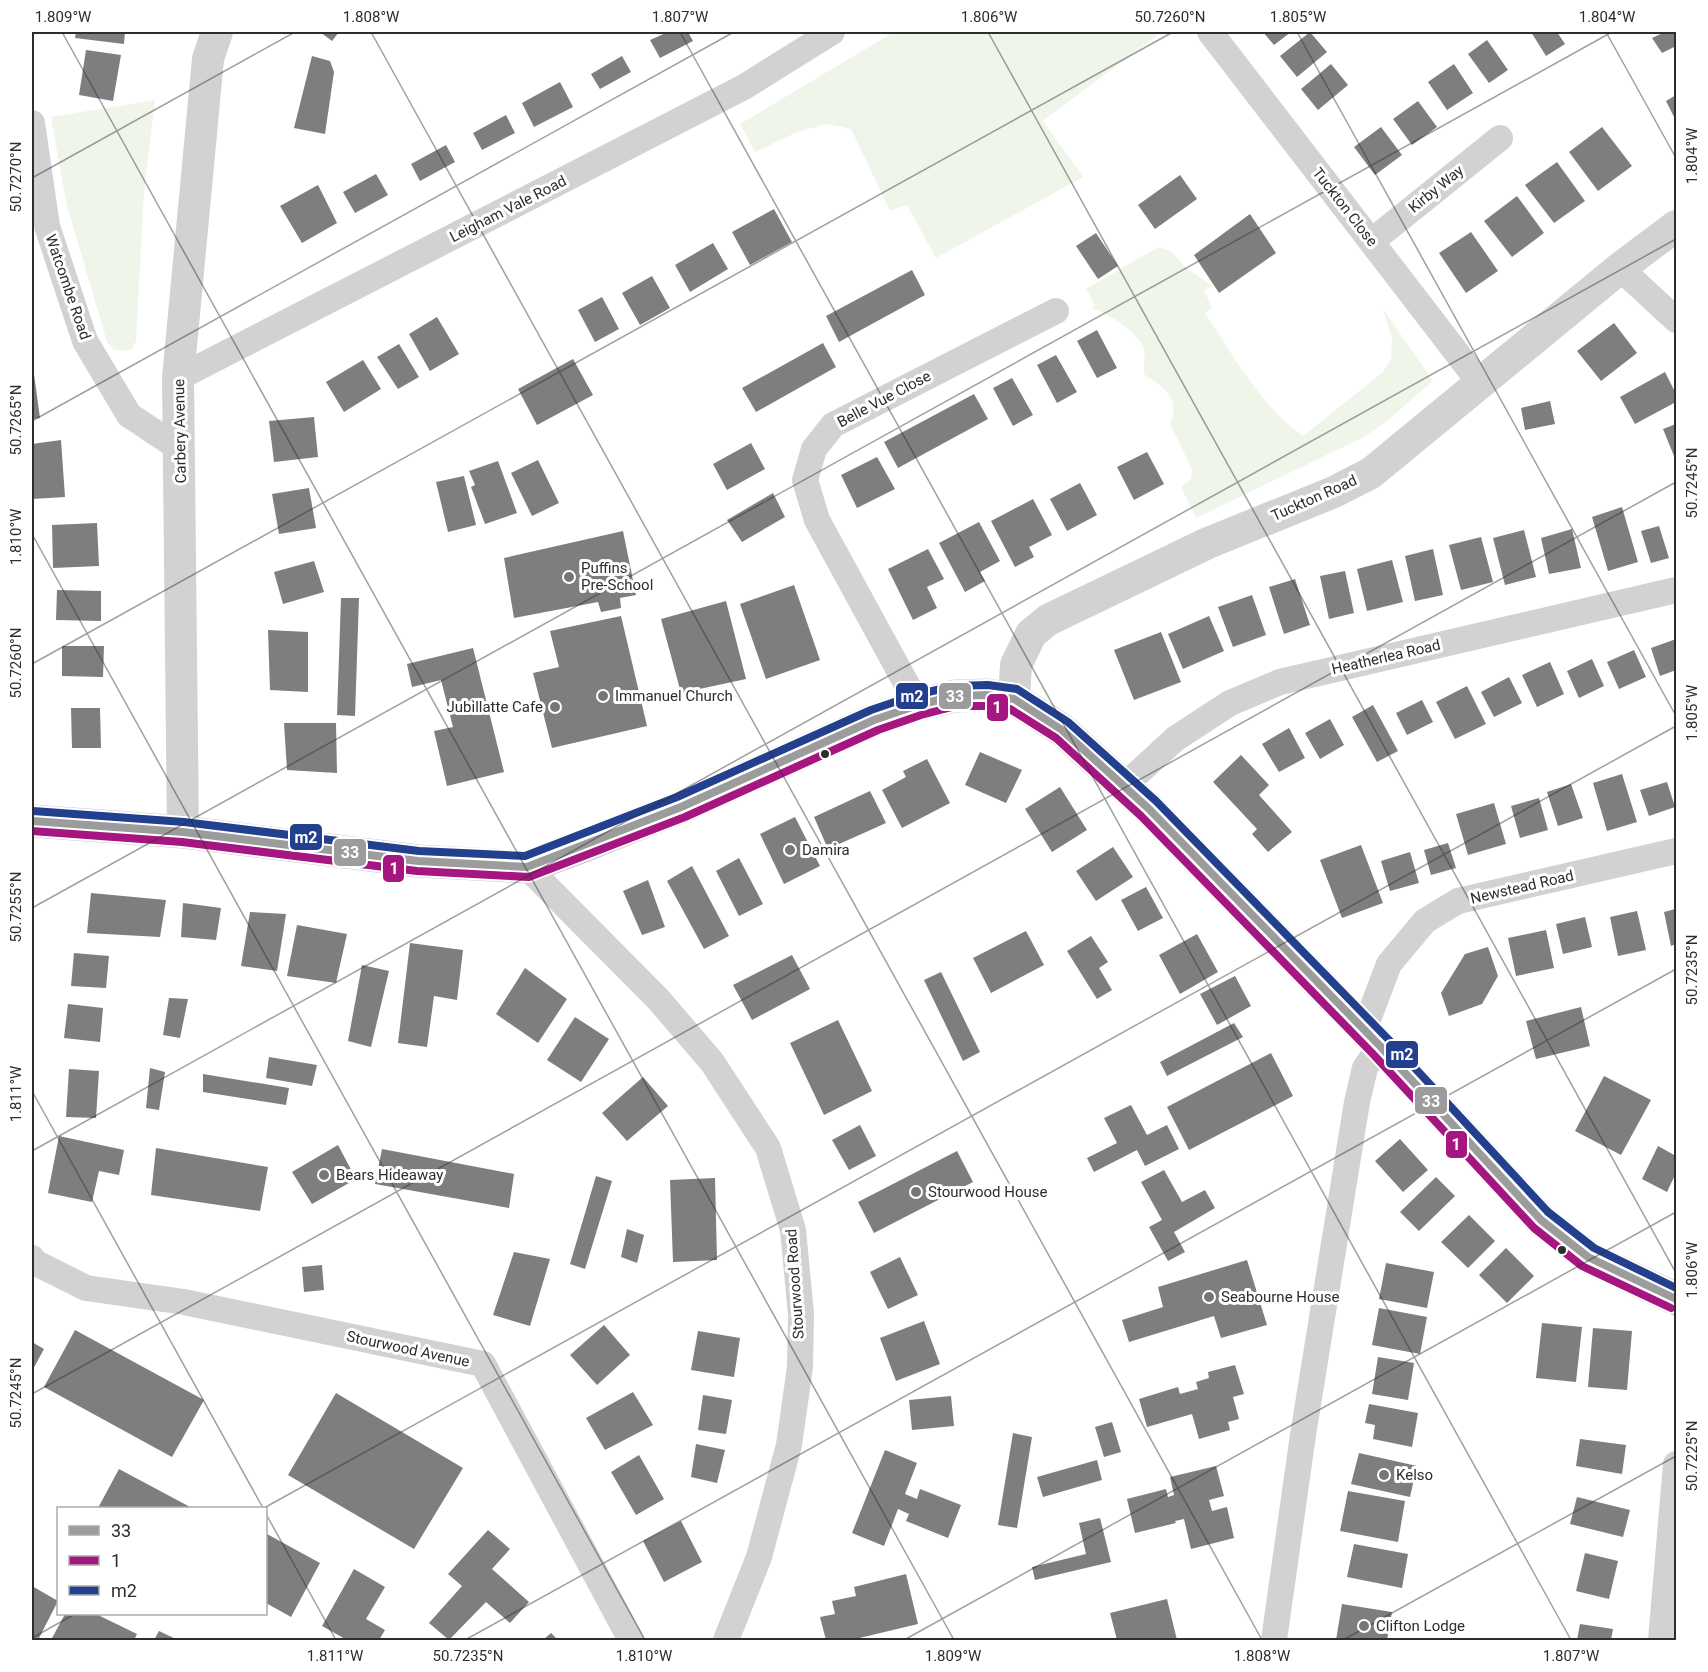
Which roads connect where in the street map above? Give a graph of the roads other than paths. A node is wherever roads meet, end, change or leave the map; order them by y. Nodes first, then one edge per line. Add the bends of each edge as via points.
1 (217, 32) edge
2 (832, 32) edge
3 (1210, 32) edge
4 (32, 123) edge
5 (1500, 138) dead end
6 (1677, 226) edge
7 (1372, 241) junction
8 (1620, 268) junction
9 (1056, 311) dead end
10 (1677, 320) edge
11 (178, 378) junction
12 (1480, 383) junction
13 (180, 449) junction
14 (1677, 590) edge
15 (1014, 699) junction
16 (918, 705) junction
17 (1124, 786) junction
18 (32, 821) edge
19 (183, 832) junction
20 (1677, 851) edge
21 (527, 867) junction
22 (1372, 1038) junction
23 (32, 1258) edge
24 (1677, 1299) edge
25 (1677, 1464) edge
26 (630, 1641) edge
27 (726, 1641) edge
28 (1274, 1641) edge
29 (1661, 1641) edge

1 - 11 street, Carbery Avenue via 208,59
2 - 11 street, Leigham Vale Road via 744,87
3 - 7 street, Tuckton Close
4 - 13 street, Watcombe Road via 47,226 85,341 129,415
5 - 7 street, Kirby Way
6 - 8 street, Tuckton Road
7 - 12 street, Tuckton Close
8 - 10 street
8 - 12 street, Tuckton Road
9 - 16 street, Belle Vue Close via 833,425 814,449 805,480 817,520
11 - 13 street, Carbery Avenue
12 - 15 street, Tuckton Road via 1371,473 1208,543 1048,620 1030,634 1016,665
13 - 19 street, Carbery Avenue
14 - 17 street, Heatherlea Road via 1280,682 1230,703 1175,739
15 - 16 main road via 955,696
15 - 17 main road via 1062,730
16 - 21 main road via 874,720 681,807
17 - 22 main road
18 - 19 main road
19 - 21 main road via 418,861
20 - 22 street, Newstead Road via 1458,901 1425,921 1389,964
21 - 27 street, Stourwood Road via 658,999 712,1062 768,1148 793,1230 801,1314 800,1366 789,1445 759,1557
22 - 24 main road via 1541,1220 1587,1257
22 - 28 street, Newstead Road via 1357,1102
23 - 26 street, Stourwood Avenue via 86,1288 184,1302 483,1364
25 - 29 street

